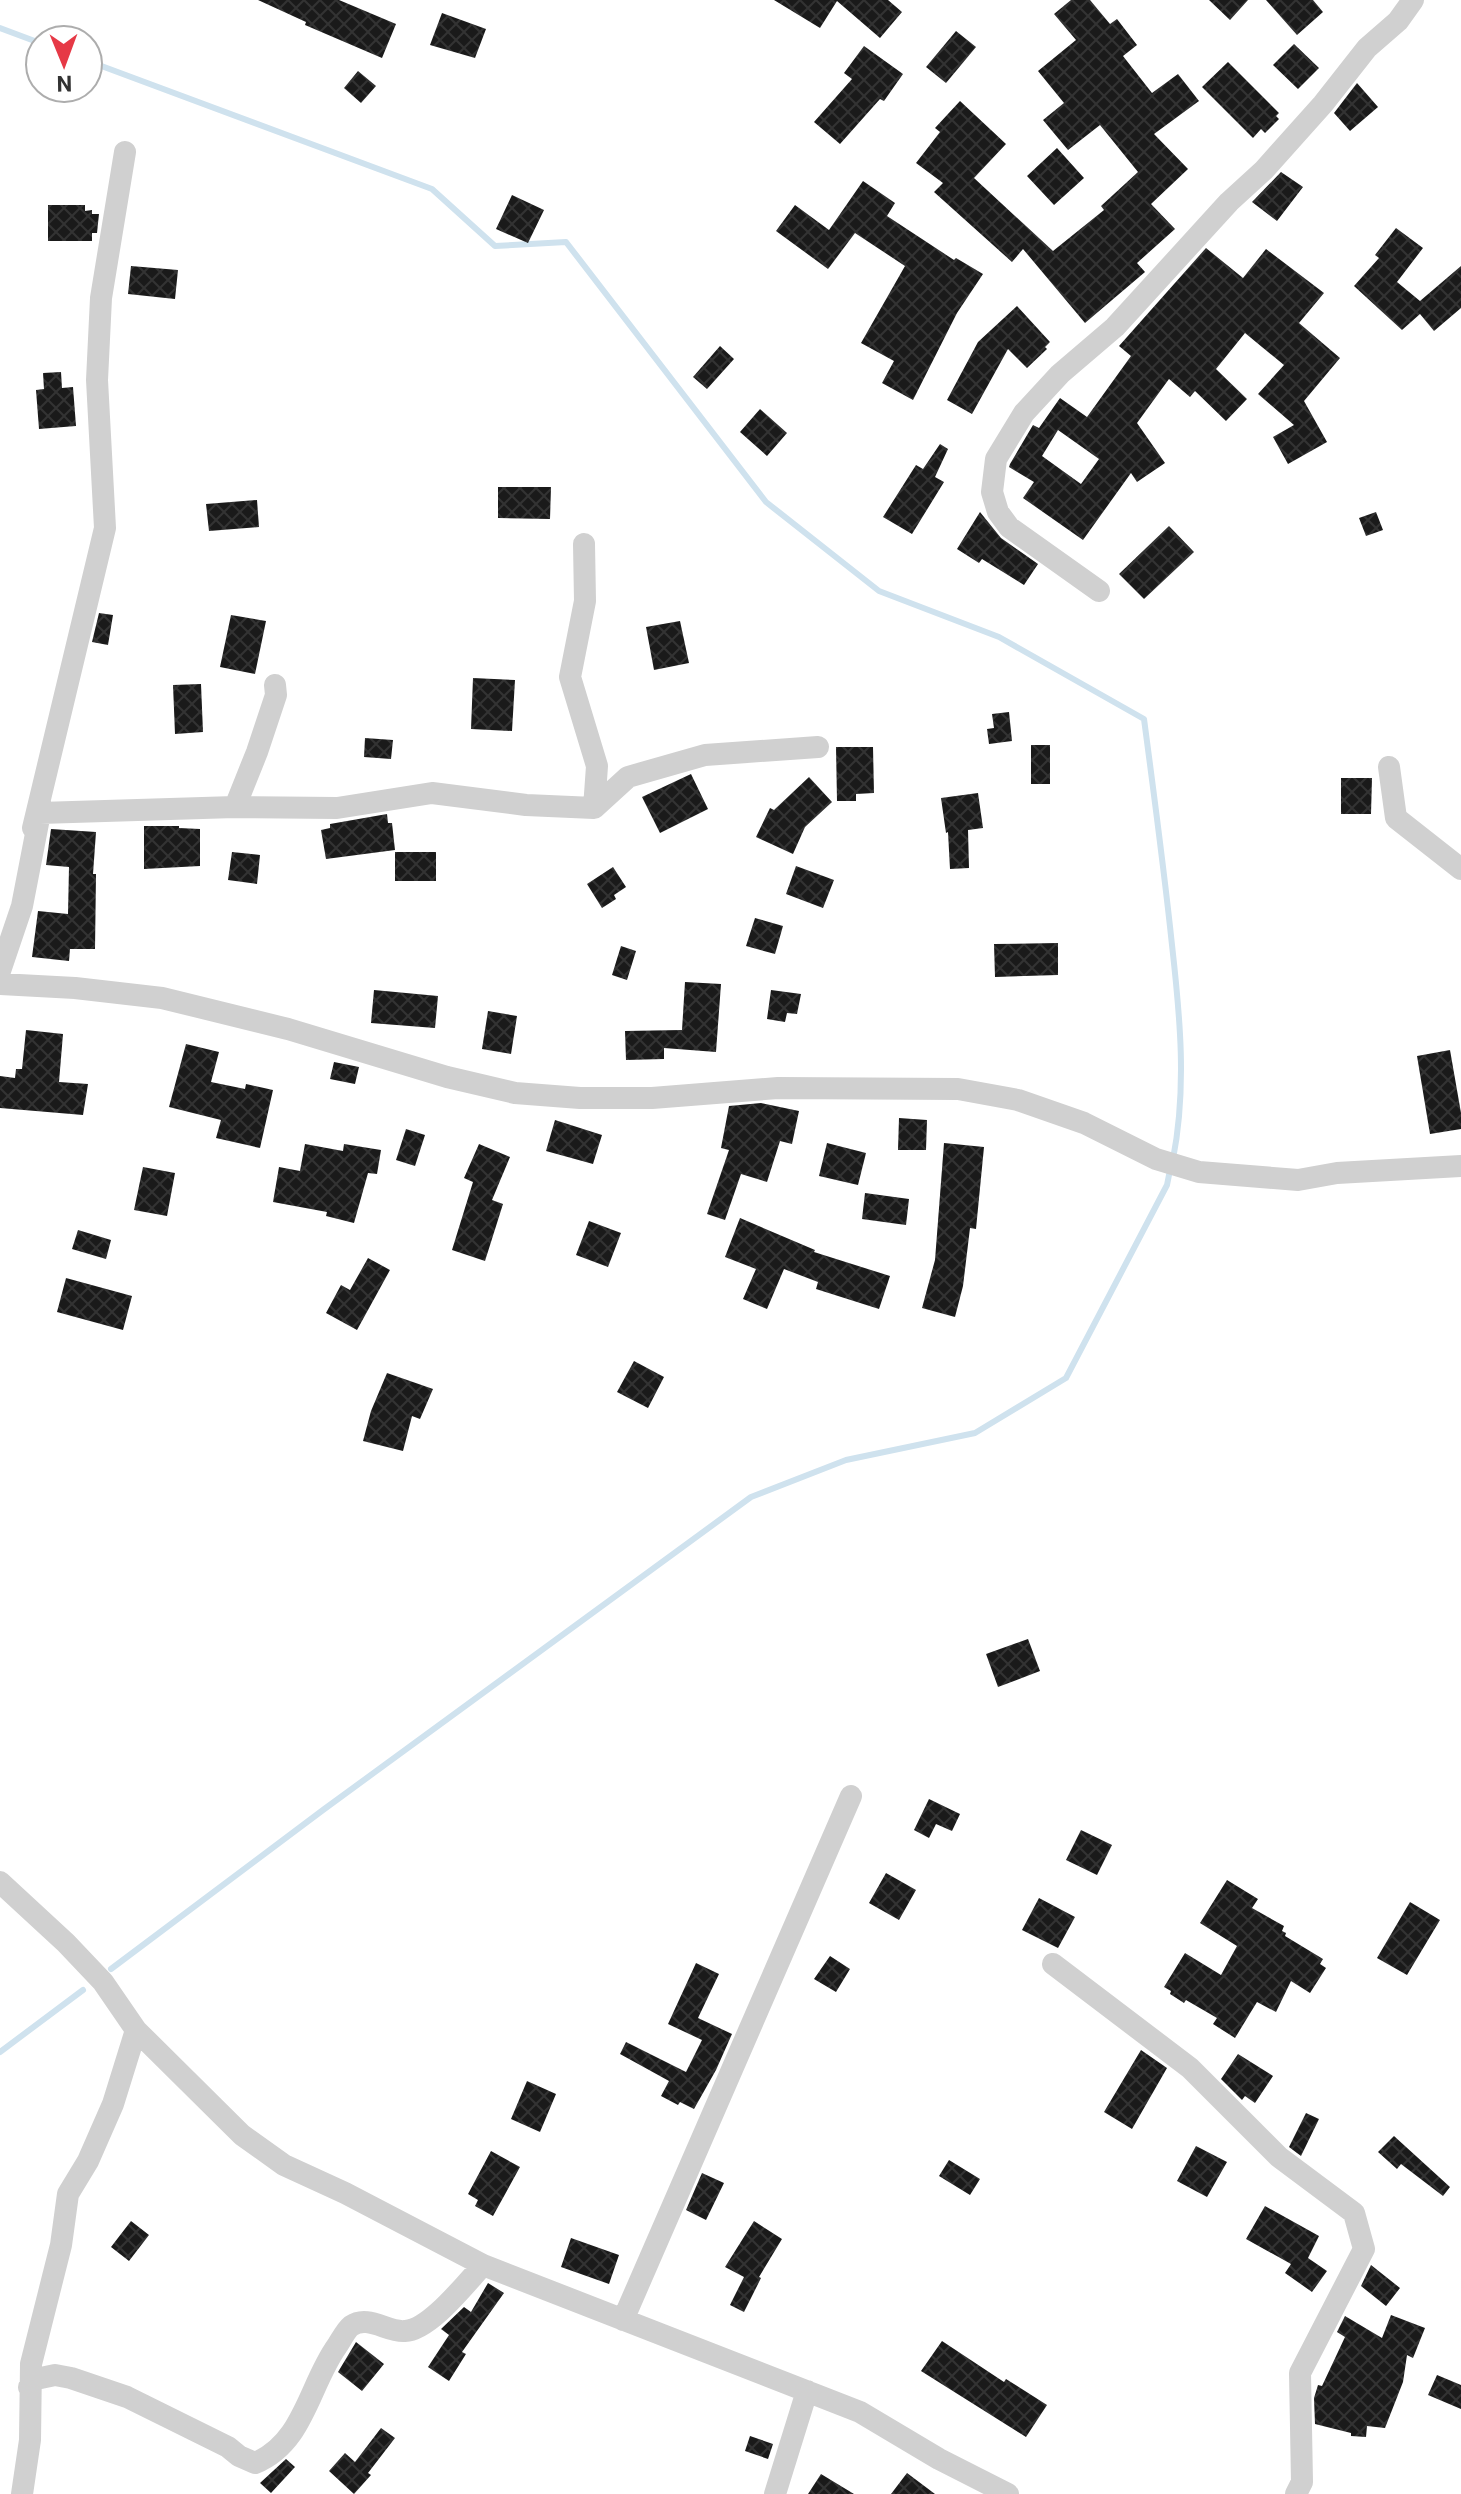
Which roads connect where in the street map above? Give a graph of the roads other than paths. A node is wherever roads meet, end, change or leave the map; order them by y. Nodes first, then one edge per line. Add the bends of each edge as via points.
1 (1413, 0) edge
2 (125, 152) dead end
3 (584, 544) dead end
4 (1099, 591) dead end
5 (275, 685) dead end
6 (818, 747) dead end
7 (1389, 767) dead end
8 (235, 807) junction
9 (594, 808) junction
10 (1461, 869) edge
11 (0, 968) edge
12 (0, 984) edge
13 (1461, 1166) edge
14 (851, 1796) dead end
15 (0, 1882) edge
16 (1053, 1964) dead end
17 (136, 2030) junction
18 (483, 2265) junction
19 (623, 2320) junction
20 (29, 2387) junction
21 (807, 2391) junction
22 (22, 2494) edge
23 (775, 2494) edge
24 (1008, 2494) edge
25 (1296, 2494) edge

1 - 4 street via 1264,170 1115,327 1024,413 996,459 992,492 1009,527
2 - 11 street via 101,298 97,380 105,528
3 - 9 street via 585,601 570,677 597,766
5 - 8 street via 276,695
6 - 9 street via 705,755 628,777
7 - 10 street via 1396,818
8 - 9 street via 337,808 432,793
8 - 11 street via 40,813 22,906
12 - 13 street via 162,998 515,1093 652,1098 778,1088 958,1089 1018,1100 1199,1172 1298,1180
14 - 19 street
15 - 17 street via 103,1982
16 - 25 street via 1190,2068 1279,2157 1354,2213 1364,2249 1300,2373 1302,2482
17 - 18 street via 242,2135 284,2165
17 - 20 street via 113,2104 68,2194
18 - 19 street
18 - 20 street via 426,2323 405,2331 364,2322 351,2326 329,2357 291,2437 255,2463 127,2397 71,2378 36,2379
19 - 21 street
20 - 22 street via 30,2440
21 - 23 street
21 - 24 street via 860,2412

